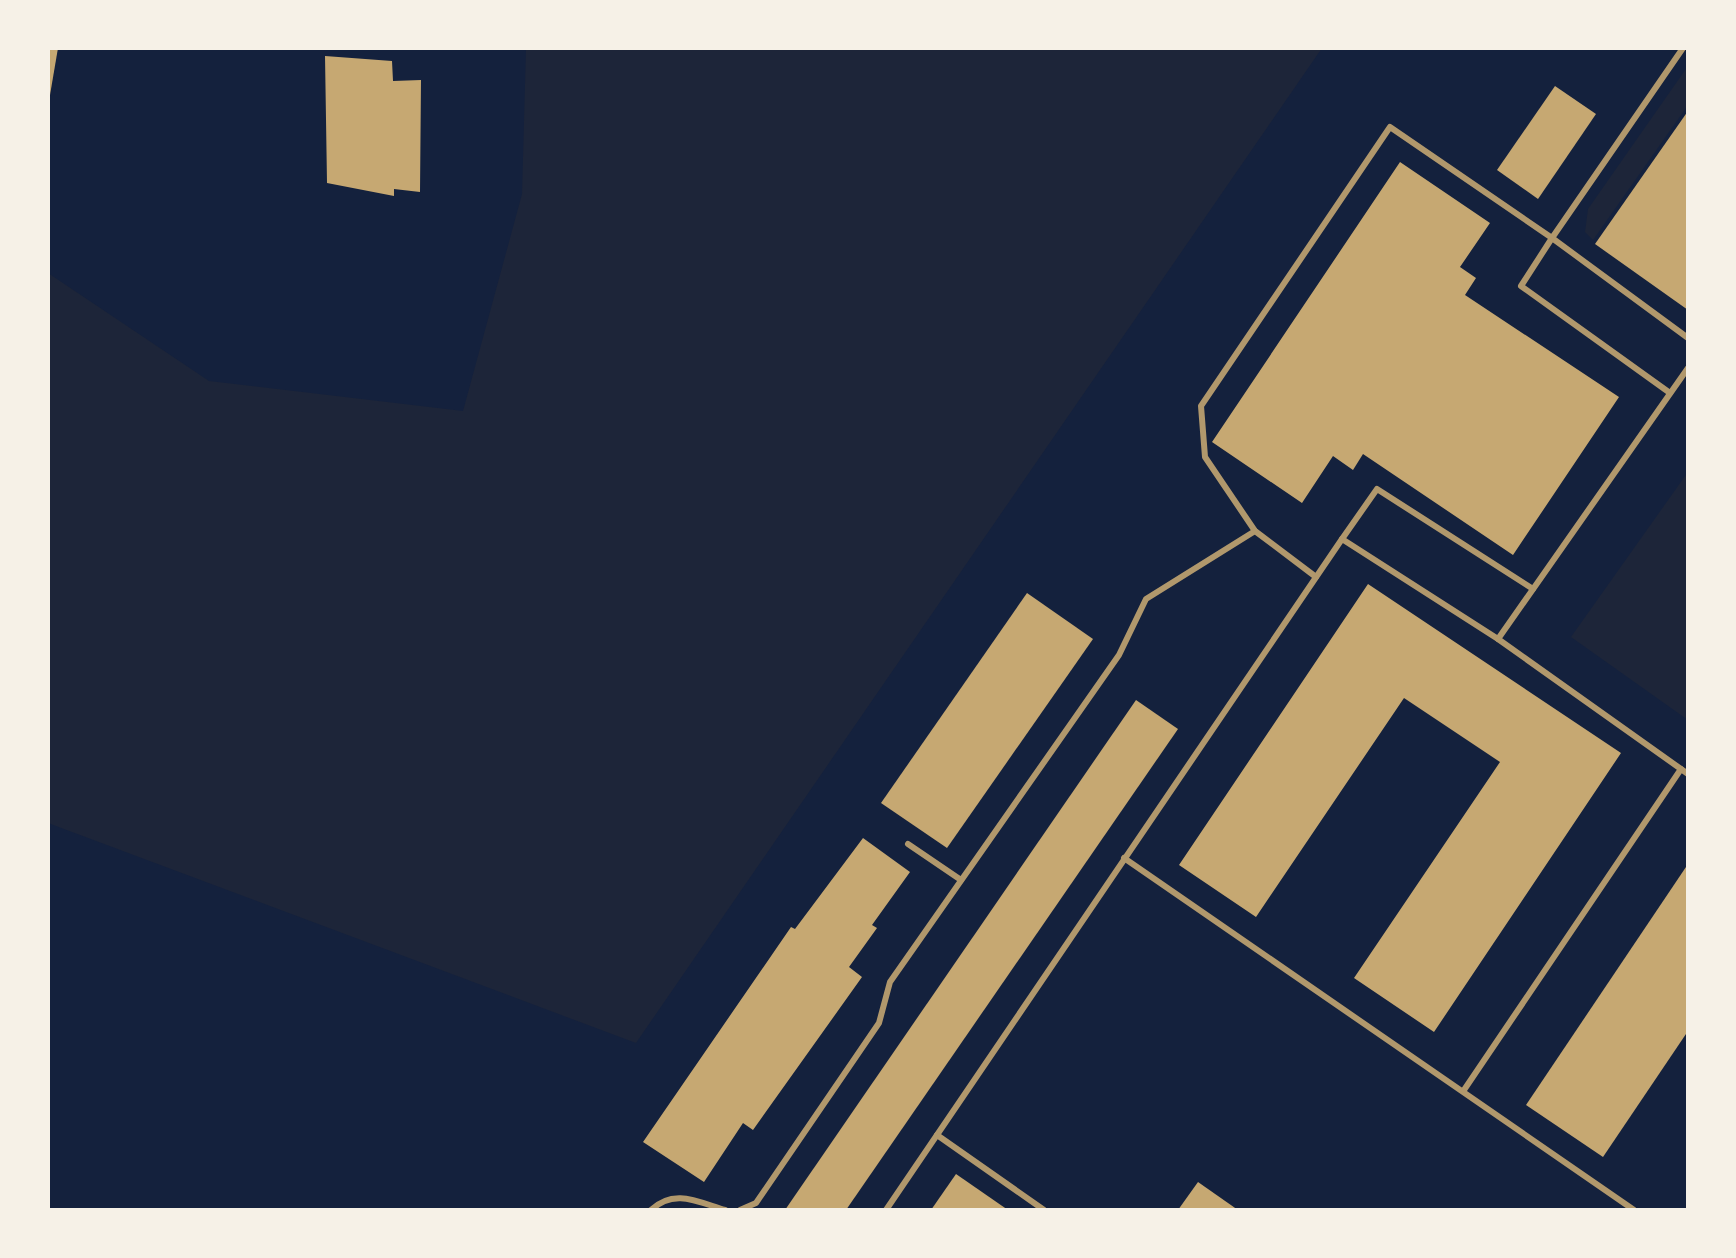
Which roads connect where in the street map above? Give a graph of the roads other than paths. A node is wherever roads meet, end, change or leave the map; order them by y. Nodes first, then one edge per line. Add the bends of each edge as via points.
1 (1683, 48) edge
2 (1552, 238) junction
3 (1688, 338) edge
4 (1688, 368) edge
5 (1670, 393) junction
6 (1255, 531) junction
7 (1342, 539) junction
8 (1316, 577) junction
9 (1533, 589) junction
10 (1498, 639) junction
11 (1681, 769) junction
12 (1688, 774) edge
13 (908, 844) dead end
14 (1124, 858) junction
15 (961, 880) junction
16 (1464, 1090) junction
17 (937, 1135) junction
18 (651, 1210) edge
19 (725, 1210) edge
20 (740, 1210) edge
21 (886, 1210) edge
22 (1044, 1210) edge
23 (1634, 1210) edge

1 - 2 lane
2 - 3 lane
2 - 5 lane via 1521,286
2 - 6 lane via 1390,127 1201,406 1205,457
4 - 5 lane
5 - 9 lane
6 - 8 lane
6 - 15 lane via 1146,599 1119,655
7 - 8 lane
7 - 9 lane via 1377,489
7 - 10 lane
8 - 14 lane
9 - 10 lane
10 - 11 lane
11 - 12 lane
11 - 16 lane
13 - 15 lane
14 - 16 lane
14 - 17 lane
15 - 20 lane via 890,982 879,1023 756,1203
16 - 23 lane
17 - 21 lane
17 - 22 lane
18 - 19 lane via 677,1196

